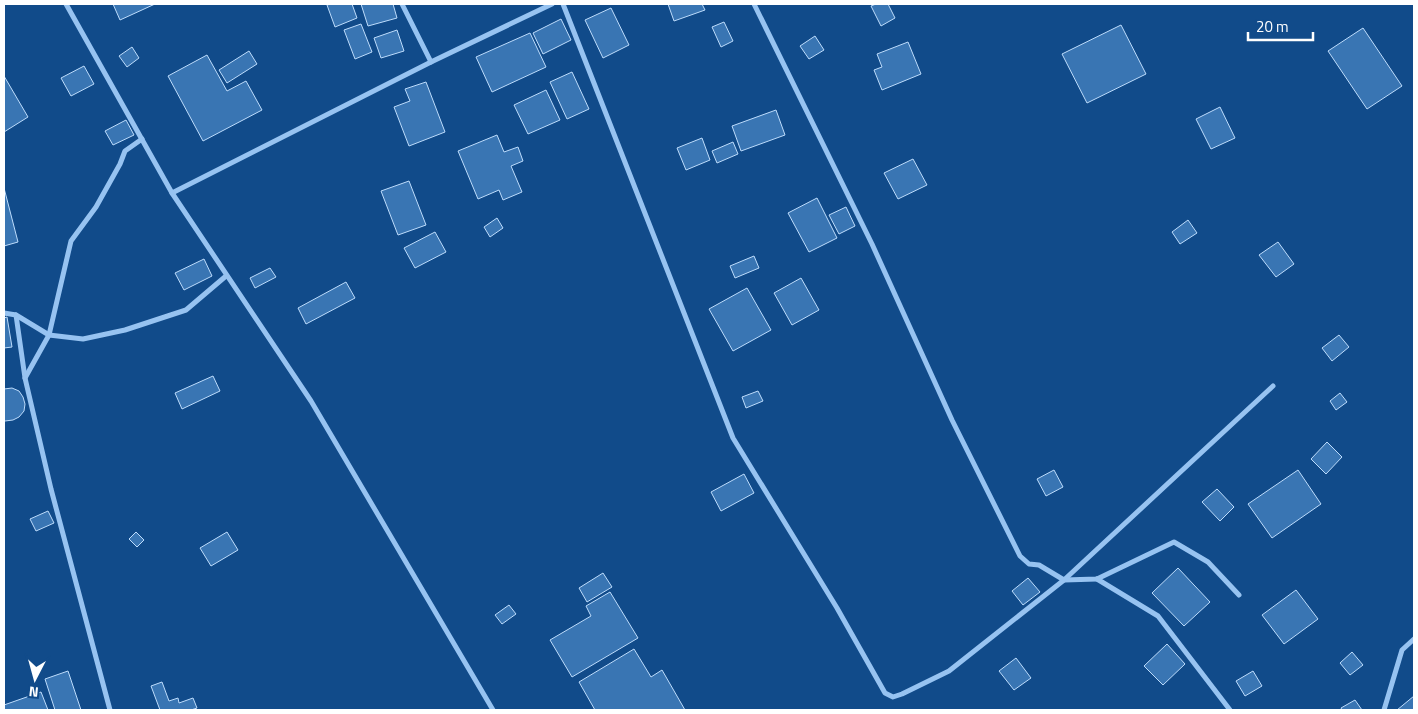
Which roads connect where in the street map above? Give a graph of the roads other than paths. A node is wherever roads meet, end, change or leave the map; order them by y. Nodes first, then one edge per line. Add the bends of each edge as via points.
1 (66, 4) edge
2 (402, 4) edge
3 (552, 4) edge
4 (563, 4) edge
5 (754, 4) edge
6 (431, 62) junction
7 (142, 139) junction
8 (172, 193) junction
9 (226, 276) junction
10 (4, 313) edge
11 (16, 315) junction
12 (49, 335) junction
13 (25, 378) junction
14 (1273, 386) dead end
15 (1097, 579) junction
16 (1064, 580) junction
17 (1238, 595) dead end
18 (1414, 639) edge
19 (110, 710) edge
20 (493, 710) edge
21 (1230, 710) edge
22 (1384, 710) edge

1 - 7 street
2 - 6 street
3 - 6 street
4 - 16 street via 733,438 885,693 894,697 949,671
5 - 16 street via 1020,556 1029,564 1039,565
6 - 8 street
7 - 8 street
7 - 12 street via 124,151 96,207 71,241
8 - 9 street
9 - 12 street via 186,310 156,321 84,339
9 - 20 street via 311,401
10 - 11 street
11 - 12 street
11 - 13 street
12 - 13 street
13 - 19 street
14 - 16 street
15 - 16 street
15 - 17 street via 1174,542 1208,562
15 - 21 street via 1158,616
18 - 22 street via 1402,650

